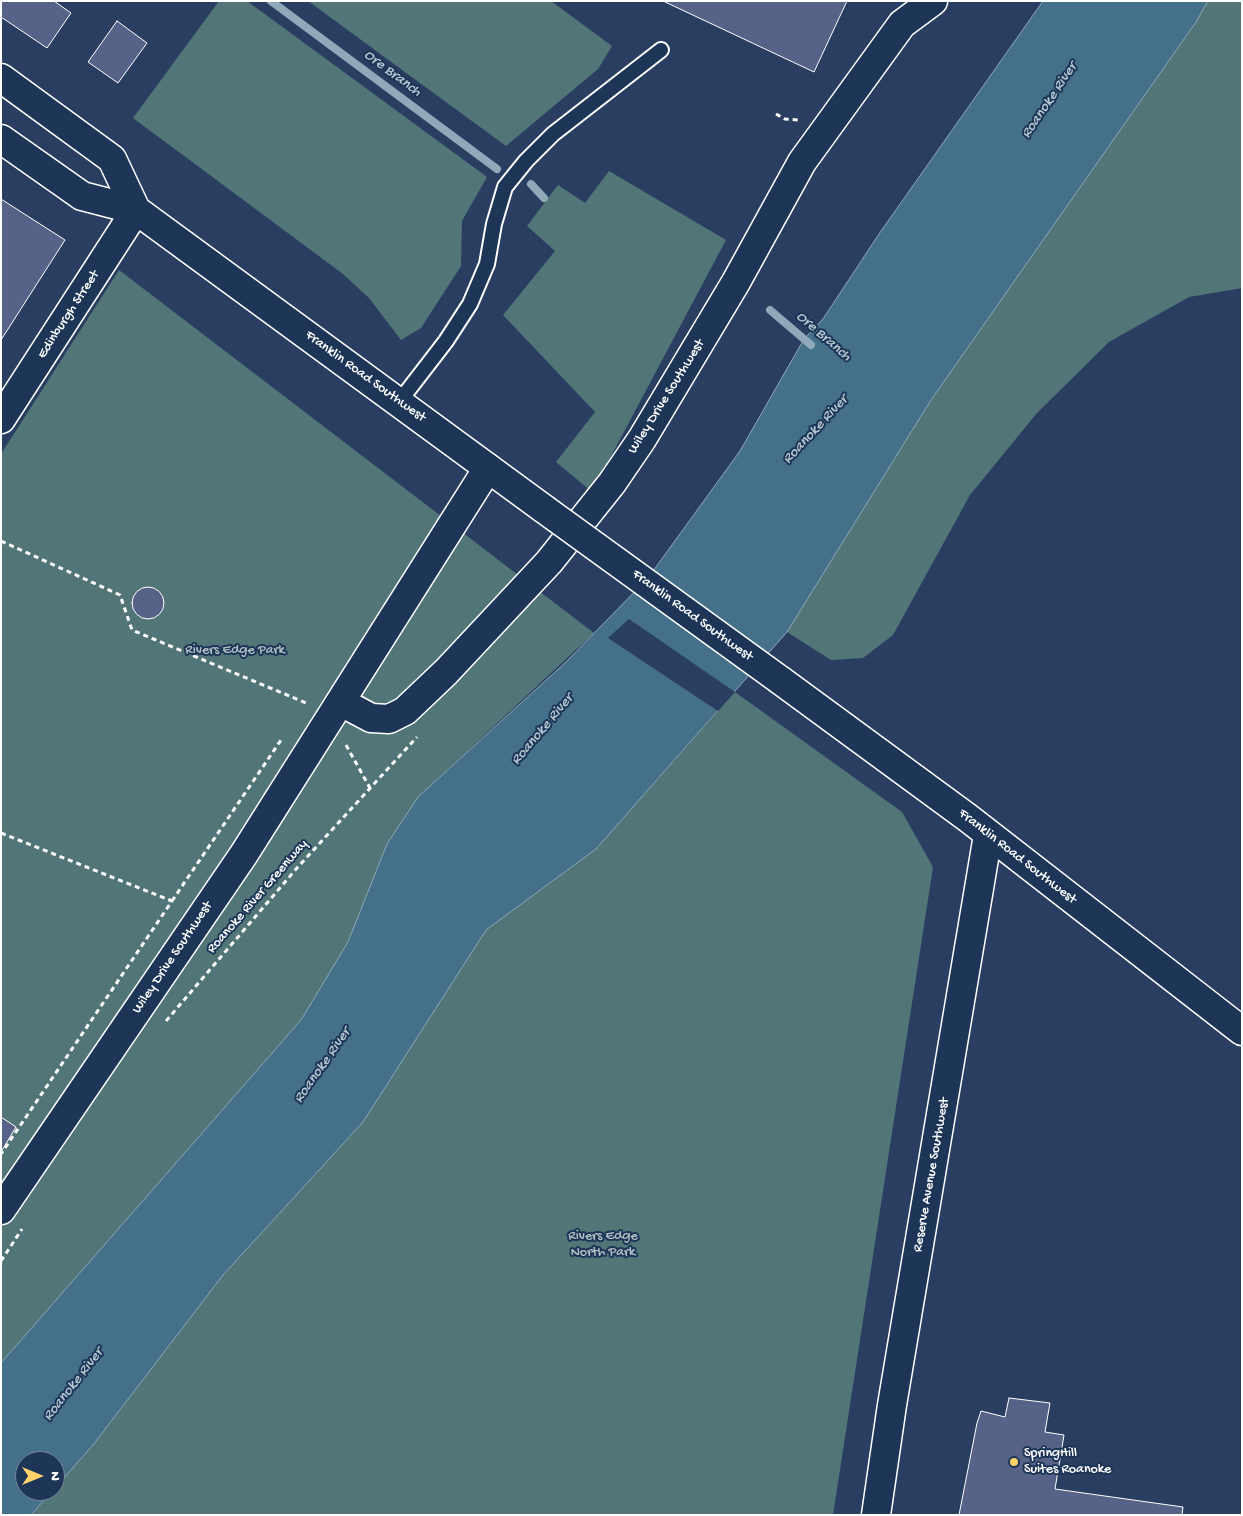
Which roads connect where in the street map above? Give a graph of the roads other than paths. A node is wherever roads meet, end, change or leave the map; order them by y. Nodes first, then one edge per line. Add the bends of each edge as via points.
1 (934, 1) edge
2 (661, 50) dead end
3 (1, 64) edge
4 (1, 78) edge
5 (76, 131) junction
6 (1, 139) edge
7 (136, 210) junction
8 (399, 402) junction
9 (1, 419) edge
10 (488, 468) junction
11 (341, 702) junction
12 (988, 835) junction
13 (1242, 1031) edge
14 (1, 1210) edge
15 (876, 1515) edge

1 - 11 main road, Wiley Drive Southwest via 902,24 802,162 736,282 642,439 612,483 549,562 405,711 389,719 370,718
2 - 8 lane via 553,134 505,187 487,264 470,304
3 - 5 main road
4 - 5 main road, Franklin Road Southwest
5 - 7 main road, Franklin Road Southwest via 112,159
6 - 7 main road, Franklin Road Southwest via 82,196
7 - 8 main road, Franklin Road Southwest
7 - 9 main road, Edinburgh Street
8 - 10 main road, Franklin Road Southwest
10 - 11 main road, Wiley Drive Southwest
10 - 12 main road, Franklin Road Southwest, bridge
11 - 14 main road, Wiley Drive Southwest via 238,862
12 - 13 main road, Franklin Road Southwest
12 - 15 main road, Reserve Avenue Southwest

